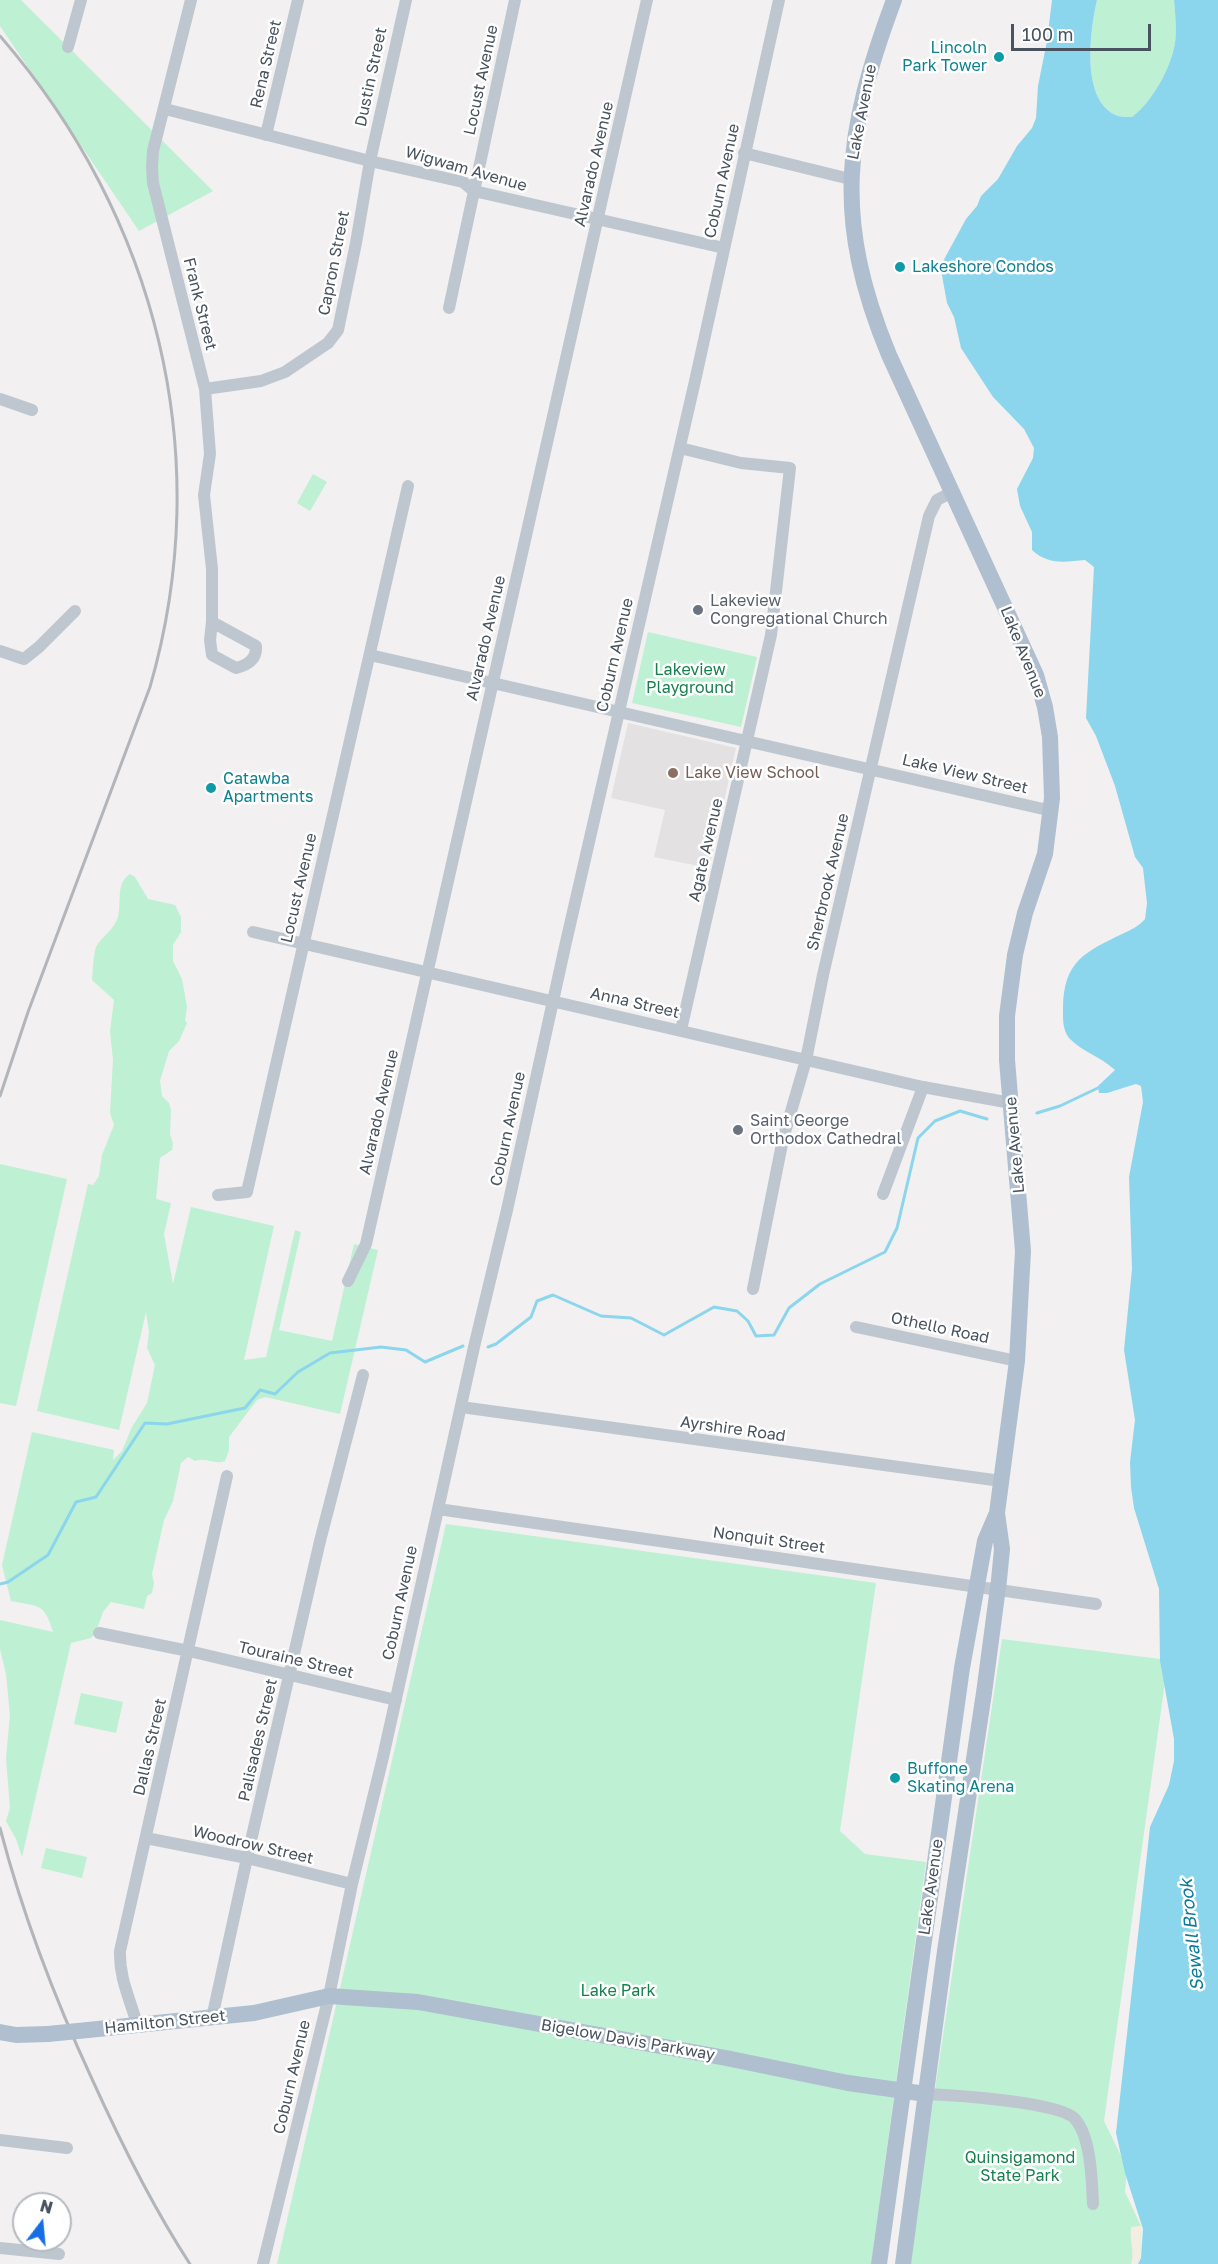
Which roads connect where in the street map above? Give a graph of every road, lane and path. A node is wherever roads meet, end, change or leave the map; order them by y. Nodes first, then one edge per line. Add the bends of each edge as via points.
1 (81, 0) edge
2 (190, 0) edge
3 (298, 0) edge
4 (406, 0) edge
5 (515, 0) edge
6 (647, 0) edge
7 (779, 0) edge
8 (894, 0) edge
9 (68, 47) dead end
10 (165, 109) junction
11 (266, 135) junction
12 (744, 153) junction
13 (370, 161) junction
14 (850, 179) junction
15 (474, 191) junction
16 (598, 220) junction
17 (724, 248) junction
18 (449, 308) dead end
19 (205, 389) junction
20 (0, 399) edge
21 (32, 410) dead end
22 (680, 448) junction
23 (408, 486) dead end
24 (952, 492) junction
25 (75, 611) dead end
26 (212, 622) dead end
27 (0, 651) edge
28 (370, 655) junction
29 (493, 682) junction
30 (620, 712) junction
31 (748, 742) junction
32 (871, 770) junction
33 (1052, 811) junction
34 (252, 932) dead end
35 (303, 944) junction
36 (427, 974) junction
37 (553, 1002) junction
38 (681, 1030) junction
39 (806, 1060) junction
40 (923, 1087) junction
41 (1011, 1103) junction
42 (883, 1194) dead end
43 (218, 1195) dead end
44 (348, 1281) dead end
45 (753, 1289) dead end
46 (856, 1327) dead end
47 (1017, 1361) junction
48 (363, 1375) dead end
49 (461, 1407) junction
50 (227, 1476) dead end
51 (1001, 1482) junction
52 (438, 1509) junction
53 (996, 1513) junction
54 (977, 1587) junction
55 (997, 1590) junction
56 (1096, 1604) dead end
57 (99, 1633) dead end
58 (189, 1651) junction
59 (291, 1675) junction
60 (396, 1700) junction
61 (146, 1838) junction
62 (247, 1858) junction
63 (352, 1884) junction
64 (329, 1996) junction
65 (212, 2018) junction
66 (137, 2024) junction
67 (0, 2032) edge
68 (903, 2092) junction
69 (926, 2094) junction
70 (0, 2140) edge
71 (67, 2148) dead end
72 (1093, 2204) dead end
73 (0, 2248) edge
74 (59, 2254) dead end
75 (263, 2264) edge
76 (879, 2264) edge
77 (903, 2264) edge

1 - 9 street
2 - 10 street, Frank Street
3 - 11 street, Rena Street
4 - 13 street, Dustin Street
5 - 15 street, Locust Avenue
6 - 16 street, Alvarado Avenue
7 - 12 street, Coburn Avenue
8 - 14 main road, Lake Avenue via 860,107
10 - 11 street, Wigwam Avenue
10 - 19 street, Frank Street via 153,156 153,183
11 - 13 street, Wigwam Avenue
12 - 14 street
12 - 17 street, Coburn Avenue
13 - 15 street, Wigwam Avenue via 463,182
13 - 19 street, Capron Street via 341,320 335,334 322,348 277,375
14 - 24 main road, Lake Avenue via 856,249 872,312
15 - 16 street, Wigwam Avenue
15 - 18 street, Locust Avenue
16 - 17 street, Wigwam Avenue
16 - 29 street, Alvarado Avenue
17 - 22 street, Coburn Avenue
19 - 26 street, Frank Street via 210,454 204,495 213,569
20 - 21 street
22 - 30 street, Coburn Avenue
22 - 31 street, Agate Avenue via 741,463 790,468 771,635
23 - 28 street, Locust Avenue
24 - 32 street, Sherbrook Avenue via 937,500 929,516
24 - 33 main road, Lake Avenue via 1036,675 1050,730
25 - 27 street via 24,658
28 - 29 street
28 - 35 street, Locust Avenue
29 - 30 street
29 - 36 street, Alvarado Avenue
30 - 31 street
30 - 37 street, Coburn Avenue
31 - 32 street, Lake View Street
31 - 38 street, Agate Avenue
32 - 33 street, Lake View Street
32 - 39 street, Sherbrook Avenue
33 - 41 main road, Lake Avenue via 1045,854 1025,913 1010,985 1007,1040
34 - 35 street, Anna Street
35 - 36 street, Anna Street
35 - 43 street, Locust Avenue via 247,1192
36 - 37 street, Anna Street
36 - 44 street, Alvarado Avenue via 366,1244
37 - 38 street, Anna Street
37 - 49 street, Coburn Avenue
38 - 39 street, Anna Street
39 - 40 street, Anna Street
39 - 45 street, Sherbrook Avenue via 783,1139
40 - 41 street, Anna Street
40 - 42 street
41 - 47 main road, Lake Avenue via 1023,1251
46 - 47 street, Othello Road
47 - 51 main road, Lake Avenue
48 - 59 street, Palisades Street
49 - 51 street, Ayrshire Road
49 - 52 street, Coburn Avenue
50 - 58 street, Dallas Street
51 - 53 main road, Lake Avenue
52 - 54 street, Nonquit Street
52 - 60 street, Coburn Avenue
53 - 54 main road, Lake Avenue via 985,1541
53 - 55 main road, Lake Avenue via 1002,1549
54 - 55 street, Nonquit Street
54 - 68 main road, Lake Avenue via 962,1668
55 - 56 street, Nonquit Street
55 - 69 main road, Lake Avenue
57 - 58 street, Touraine Street
58 - 59 street, Touraine Street
58 - 61 street, Dallas Street
59 - 60 street, Touraine Street
59 - 62 street, Palisades Street
60 - 63 street, Coburn Avenue
61 - 62 street, Woodrow Street
61 - 66 street, Dallas Street via 119,1960
62 - 63 street, Woodrow Street
62 - 65 street, Palisades Street
63 - 64 street, Coburn Avenue
64 - 65 main road, Hamilton Street
64 - 68 main road, Bigelow Davis Parkway via 418,2002
64 - 75 street, Coburn Avenue
65 - 66 main road, Hamilton Street
66 - 67 main road, Hamilton Street, bridge via 48,2034
68 - 69 main road, Bigelow Davis Parkway
68 - 76 main road, Lake Avenue
69 - 72 street via 1045,2107 1067,2113 1076,2119 1082,2132
69 - 77 main road, Lake Avenue
70 - 71 street
73 - 74 street

